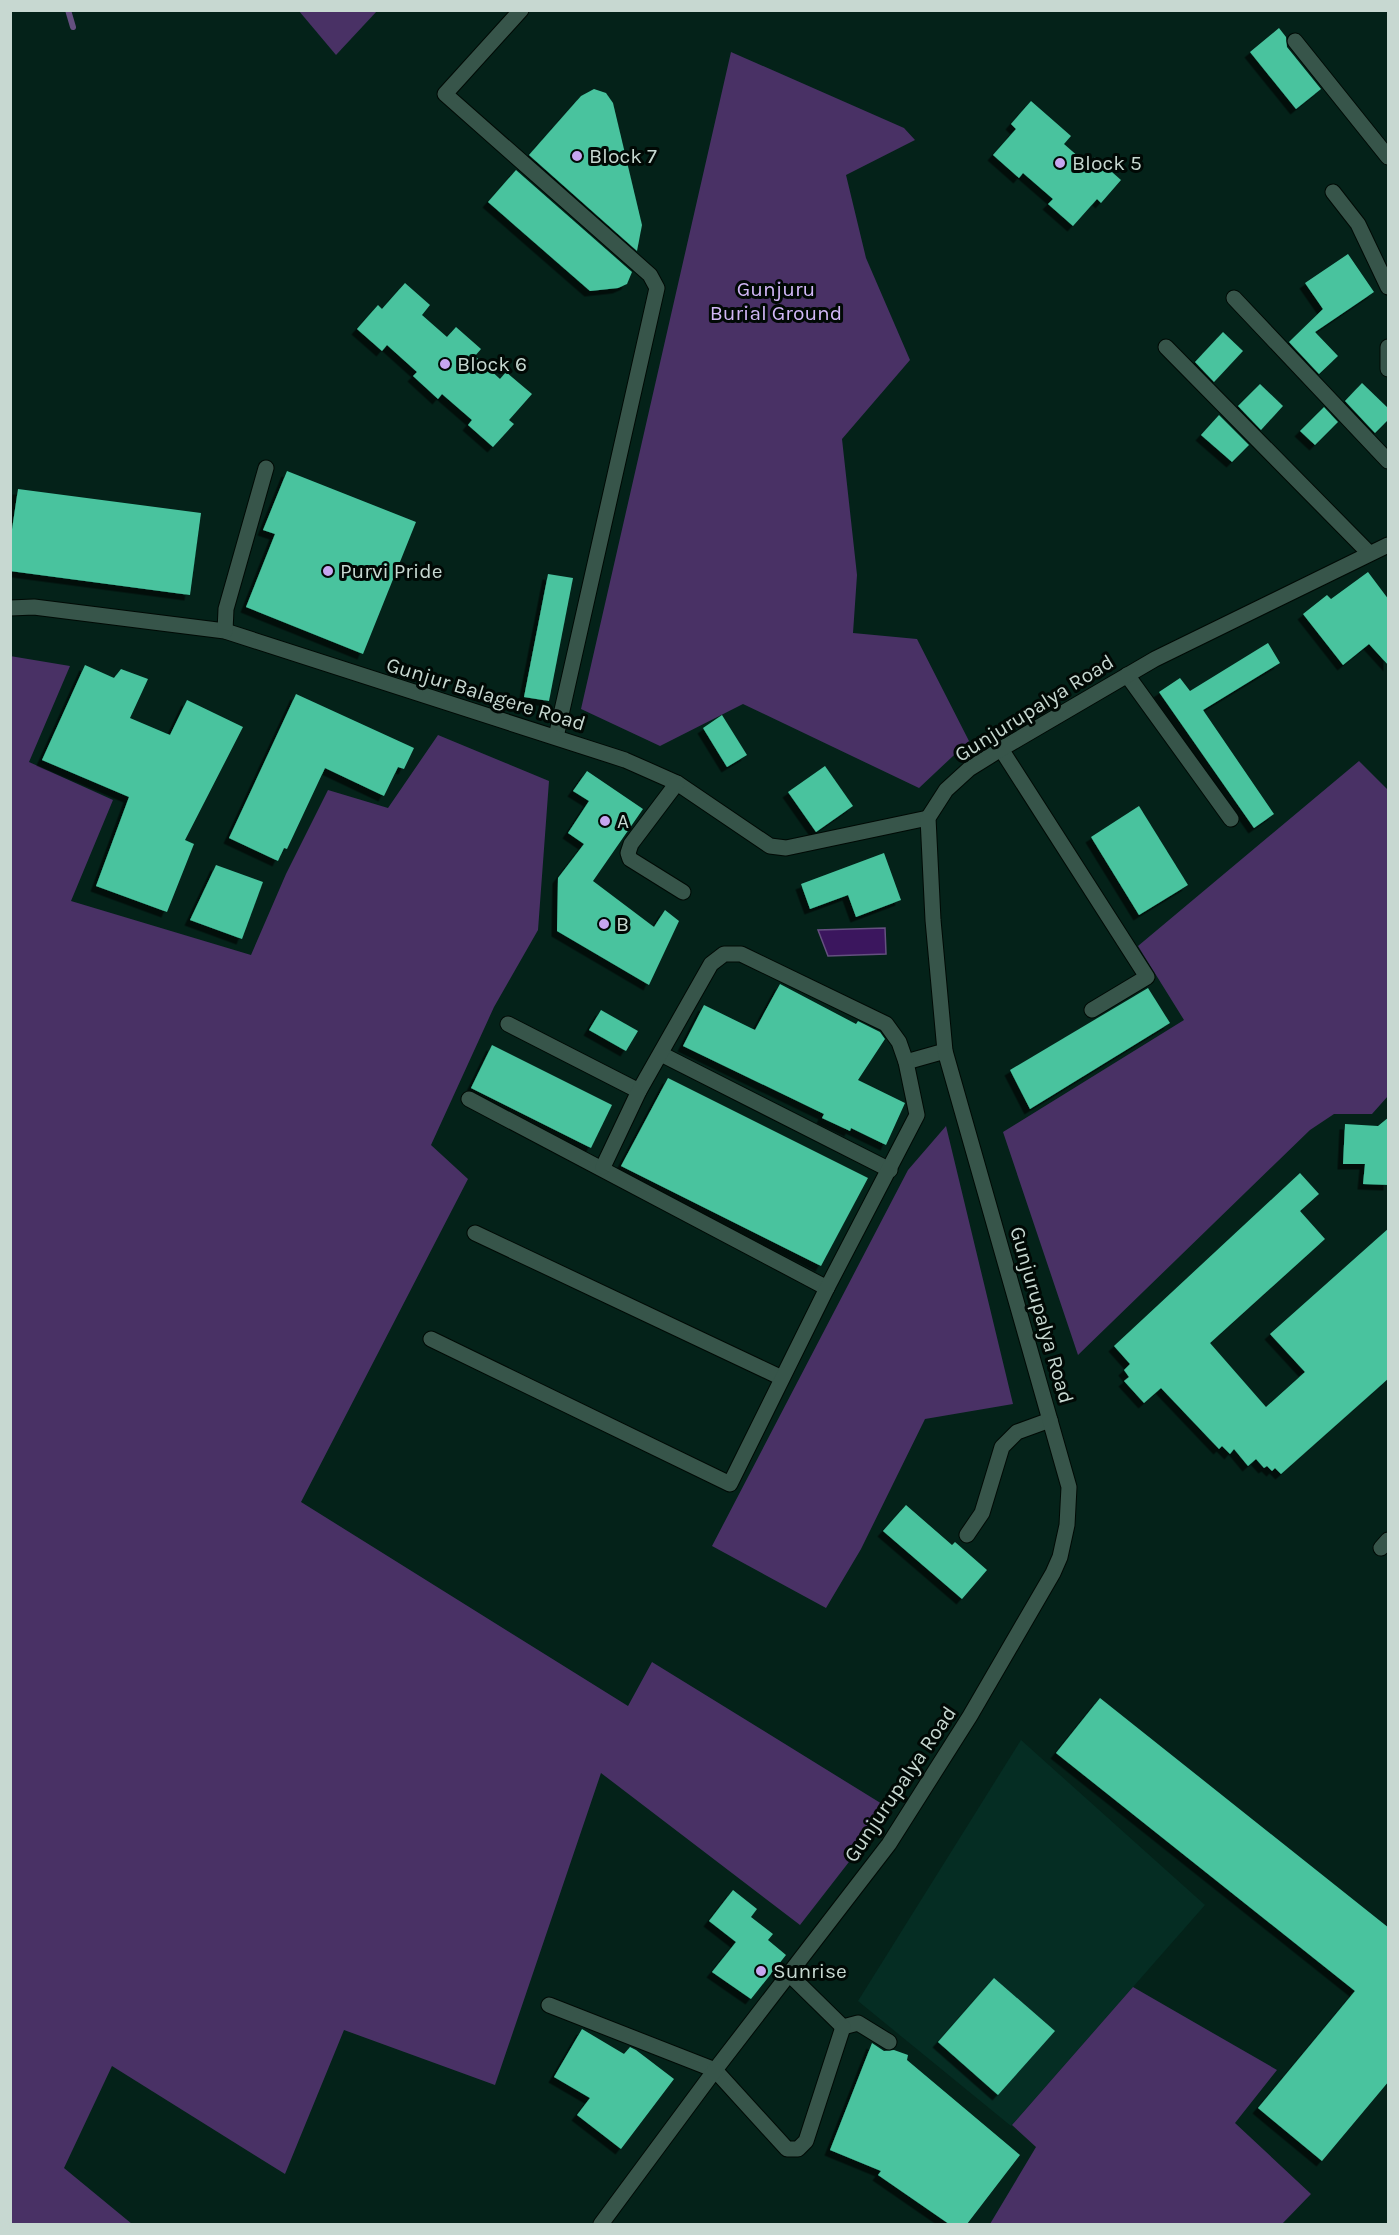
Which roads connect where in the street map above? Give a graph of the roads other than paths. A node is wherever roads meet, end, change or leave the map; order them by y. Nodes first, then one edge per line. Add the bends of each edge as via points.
1 (521, 10) edge
2 (1295, 41) dead end
3 (1389, 157) edge
4 (1333, 192) dead end
5 (1389, 287) edge
6 (1234, 298) dead end
7 (1166, 347) dead end
8 (1389, 347) edge
9 (1389, 369) edge
10 (1389, 461) edge
11 (266, 468) dead end
12 (1389, 545) edge
13 (1369, 553) junction
14 (10, 608) edge
15 (225, 631) junction
16 (1126, 675) junction
17 (556, 737) junction
18 (1001, 749) junction
19 (676, 783) junction
20 (928, 818) junction
21 (1231, 819) dead end
22 (683, 892) dead end
23 (1092, 1010) dead end
24 (508, 1024) dead end
25 (945, 1051) junction
26 (661, 1054) junction
27 (906, 1062) junction
28 (639, 1091) junction
29 (469, 1099) dead end
30 (603, 1167) junction
31 (890, 1170) junction
32 (475, 1233) dead end
33 (827, 1288) junction
34 (430, 1339) dead end
35 (782, 1378) junction
36 (1050, 1420) junction
37 (967, 1535) dead end
38 (789, 1974) junction
39 (549, 2005) dead end
40 (843, 2027) junction
41 (889, 2042) dead end
42 (715, 2070) junction
43 (602, 2224) edge

1 - 17 street via 445,94 650,275 657,288
2 - 3 street
4 - 5 street via 1358,224
6 - 10 street
7 - 13 street
8 - 9 street
11 - 15 street via 226,609
12 - 13 street, Gunjurupalya Road
13 - 16 street, Gunjurupalya Road
14 - 15 street, Gunjur Balagere Road
15 - 17 street, Gunjur Balagere Road
16 - 18 street, Gunjurupalya Road
16 - 21 street
17 - 19 street, Gunjur Balagere Road via 625,760
18 - 20 street, Gunjurupalya Road via 969,768 946,790
18 - 23 street via 1147,977
19 - 20 street, Gunjur Balagere Road via 770,846 786,848
19 - 22 street via 628,853 630,859
20 - 25 street, Gunjurupalya Road
24 - 28 street
25 - 27 street
25 - 36 street, Gunjurupalya Road
26 - 27 street via 711,963 724,954 741,954 886,1024 899,1042
26 - 28 street
26 - 31 street
27 - 31 street via 917,1115
28 - 30 street
29 - 30 street
30 - 33 street
31 - 33 street
32 - 35 street
33 - 35 street
34 - 35 street via 730,1484
36 - 37 street via 1017,1432 1002,1447 982,1513
36 - 38 street, Gunjurupalya Road via 1069,1487 1067,1525 1053,1573 970,1716 889,1844
38 - 40 street
38 - 42 street, Gunjurupalya Road
39 - 42 street
40 - 41 street via 858,2023
40 - 42 street via 806,2141 798,2149 787,2149
42 - 43 street, Gunjurupalya Road

